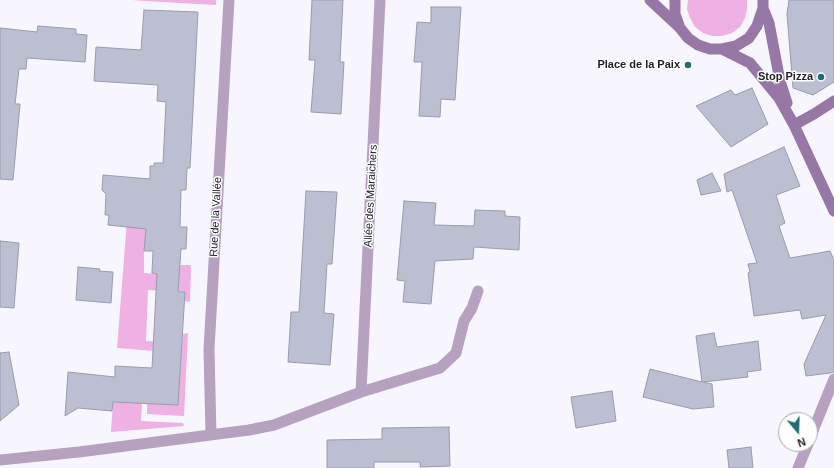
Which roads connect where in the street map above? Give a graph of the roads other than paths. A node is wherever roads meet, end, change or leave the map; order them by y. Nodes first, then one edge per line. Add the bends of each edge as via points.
1 (229, 0) edge
2 (380, 0) edge
3 (650, 0) edge
4 (675, 0) edge
5 (763, 2) edge
6 (680, 28) junction
7 (722, 50) junction
8 (834, 101) edge
9 (794, 125) junction
10 (834, 210) edge
11 (478, 291) dead end
12 (834, 379) edge
13 (361, 392) junction
14 (818, 418) edge
15 (211, 435) junction
16 (805, 452) edge
17 (0, 460) edge
18 (798, 468) edge

1 - 15 street, Rue de la Vallée via 208,349
2 - 13 street, Allée des Maraichers
3 - 6 main road
4 - 6 main road via 675,14
5 - 7 main road via 757,26 748,38 736,46
5 - 9 main road via 780,81
6 - 7 main road via 698,45
7 - 9 main road via 750,63 779,98
8 - 9 main road
9 - 10 main road
11 - 13 street via 464,321 456,353 440,368
12 - 14 street
13 - 15 street via 274,425
15 - 17 street
16 - 18 street

